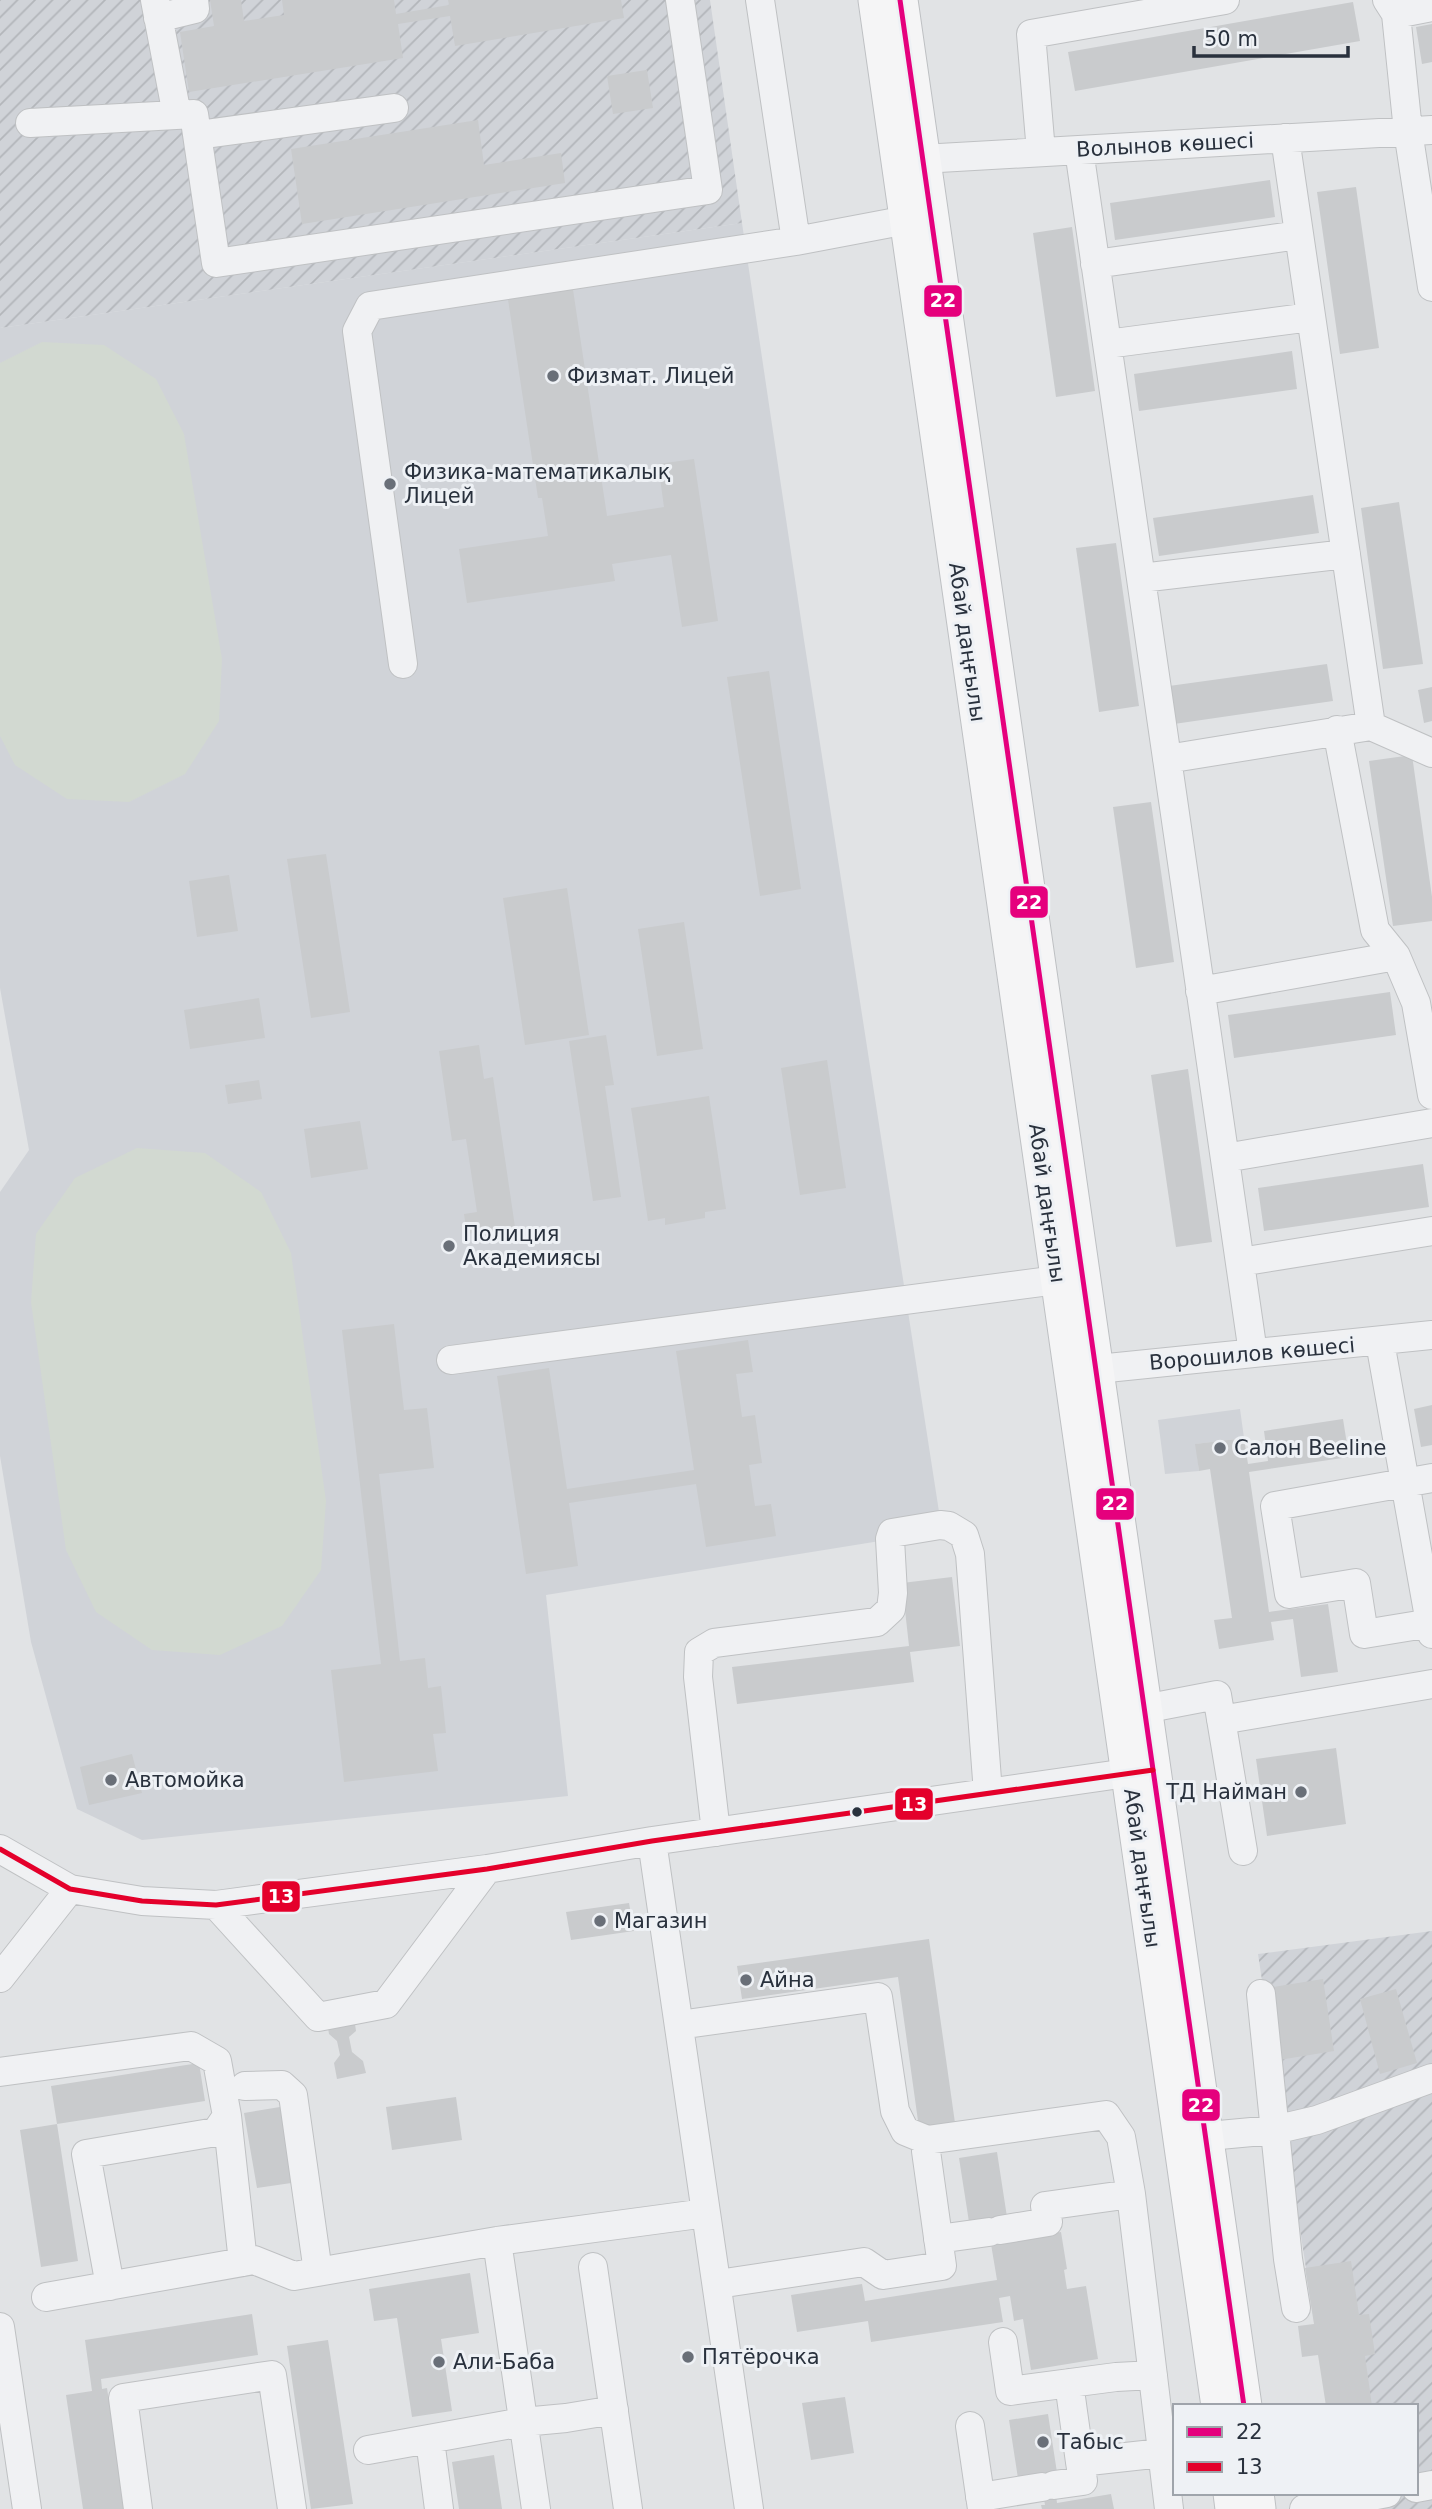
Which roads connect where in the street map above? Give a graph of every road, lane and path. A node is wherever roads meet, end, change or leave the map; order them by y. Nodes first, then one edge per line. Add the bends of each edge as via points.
1 (194, 0) edge
2 (680, 0) edge
3 (760, 0) edge
4 (876, 0) edge
5 (900, 0) edge
6 (1225, 0) edge
7 (1391, 7) edge
8 (1432, 7) edge
9 (157, 9) edge
10 (1121, 9) edge
11 (394, 108) dead end
12 (177, 115) junction
13 (30, 123) dead end
14 (1420, 131) edge
15 (198, 135) junction
16 (1285, 138) junction
17 (1079, 150) junction
18 (1041, 152) junction
19 (911, 159) junction
20 (919, 217) junction
21 (1299, 235) junction
22 (796, 241) junction
23 (1095, 264) junction
24 (1431, 278) edge
25 (1311, 317) junction
26 (1107, 344) junction
27 (1346, 554) junction
28 (1141, 578) junction
29 (403, 664) dead end
30 (1371, 726) junction
31 (1337, 730) junction
32 (1432, 753) edge
33 (1167, 759) junction
34 (1396, 956) junction
35 (1200, 991) junction
36 (1432, 1095) edge
37 (1432, 1124) edge
38 (1225, 1158) junction
39 (1432, 1231) edge
40 (1240, 1262) junction
41 (1070, 1278) junction
42 (1432, 1335) edge
43 (1380, 1342) junction
44 (1253, 1353) junction
45 (451, 1360) dead end
46 (1084, 1370) junction
47 (1419, 1481) edge
48 (1431, 1628) edge
49 (1432, 1684) edge
50 (1144, 1709) junction
51 (1221, 1720) junction
52 (1141, 1771) junction
53 (988, 1793) junction
54 (716, 1832) junction
55 (652, 1841) junction
56 (0, 1849) edge
57 (1243, 1851) dead end
58 (486, 1869) junction
59 (70, 1889) junction
60 (216, 1905) junction
61 (0, 1978) edge
62 (1261, 1994) dead end
63 (679, 2025) junction
64 (0, 2072) edge
65 (1432, 2078) edge
66 (246, 2086) dead end
67 (227, 2116) junction
68 (1274, 2130) junction
69 (1193, 2138) junction
70 (926, 2151) dead end
71 (1131, 2194) junction
72 (706, 2213) junction
73 (938, 2239) junction
74 (497, 2241) junction
75 (243, 2262) junction
76 (593, 2267) dead end
77 (318, 2272) junction
78 (718, 2284) junction
79 (110, 2286) junction
80 (46, 2297) dead end
81 (1296, 2308) dead end
82 (1, 2339) edge
83 (1003, 2342) dead end
84 (1153, 2375) junction
85 (1069, 2383) junction
86 (1219, 2404) edge
87 (1244, 2404) edge
88 (614, 2410) junction
89 (523, 2422) junction
90 (970, 2426) dead end
91 (430, 2440) junction
92 (9, 2449) edge
93 (368, 2450) dead end
94 (1161, 2453) junction
95 (1080, 2462) junction
96 (1377, 2495) edge
97 (981, 2503) edge
98 (27, 2509) edge
99 (138, 2509) edge
100 (292, 2509) edge
101 (439, 2509) edge
102 (536, 2509) edge
103 (628, 2509) edge
104 (749, 2509) edge
105 (1169, 2509) edge
106 (1304, 2509) edge

1 - 9 street via 195,9
2 - 15 street via 708,190 216,263
3 - 22 street
4 - 19 main road, Абай даңғылы
5 - 19 main road, Абай даңғылы
6 - 10 street
7 - 8 street
7 - 14 street
9 - 12 street
10 - 18 street via 1031,34
11 - 15 street
12 - 13 street
12 - 15 street via 194,114
14 - 16 street, Волынов көшесі
14 - 24 street
16 - 17 street, Волынов көшесі
16 - 21 street
17 - 18 street, Волынов көшесі
17 - 23 street
18 - 19 street, Волынов көшесі
19 - 20 main road, Абай даңғылы
20 - 22 street
20 - 41 main road, Абай даңғылы
21 - 23 street
21 - 25 street
22 - 29 street via 370,306 356,331
23 - 26 street
25 - 26 street
25 - 27 street
26 - 28 street
27 - 28 street
27 - 30 street
28 - 33 street
30 - 31 street
30 - 32 street
31 - 33 street
31 - 34 street via 1375,930
33 - 35 street
34 - 35 street
34 - 36 street via 1416,1003
35 - 38 street
37 - 38 street
38 - 40 street
39 - 40 street
40 - 44 street
41 - 45 street
41 - 46 main road, Абай даңғылы
42 - 43 street, Ворошилов көшесі
43 - 44 street, Ворошилов көшесі
43 - 47 street
44 - 46 street, Ворошилов көшесі
46 - 50 main road, Абай даңғылы
46 - 52 main road, Абай даңғылы
47 - 48 street
47 - 48 street via 1275,1506 1289,1594 1356,1583 1364,1634
49 - 51 street
50 - 51 street via 1217,1695
50 - 52 main road, Абай даңғылы
51 - 57 street
52 - 53 street
52 - 69 main road, Абай даңғылы
53 - 54 street
53 - 54 street via 970,1554 964,1535 940,1525 891,1533 891,1609 877,1622 714,1643 699,1652
54 - 55 street
55 - 58 street
55 - 63 street
56 - 59 street
58 - 60 street
58 - 60 street via 386,2004 318,2017
59 - 60 street via 142,1901
59 - 61 street
62 - 68 street
63 - 71 street via 878,1997 895,2111 905,2131 927,2140 1106,2115 1121,2137
63 - 72 street
64 - 67 street via 191,2046 217,2061
65 - 68 street via 1317,2120
66 - 77 street via 282,2085 293,2095
67 - 75 street
67 - 79 street via 216,2132 86,2154
68 - 69 street
68 - 81 street
69 - 86 main road, Абай даңғылы
69 - 87 main road, Абай даңғылы
70 - 73 street
71 - 73 street via 1045,2206 1048,2222
71 - 84 street
72 - 74 street
72 - 78 street
73 - 78 street via 942,2266 883,2275 864,2262
74 - 77 street
74 - 89 street
75 - 77 street via 254,2260 295,2276
75 - 79 street
76 - 88 street
78 - 104 street
79 - 80 street
82 - 92 street
83 - 85 street via 1010,2391
84 - 85 street
84 - 94 street
85 - 95 street
88 - 89 street
88 - 103 street
89 - 91 street
89 - 102 street
90 - 97 street
91 - 93 street
91 - 101 street
92 - 98 street
94 - 95 street
94 - 105 street
95 - 97 street via 1083,2480
96 - 106 street
99 - 100 street via 123,2398 272,2375

